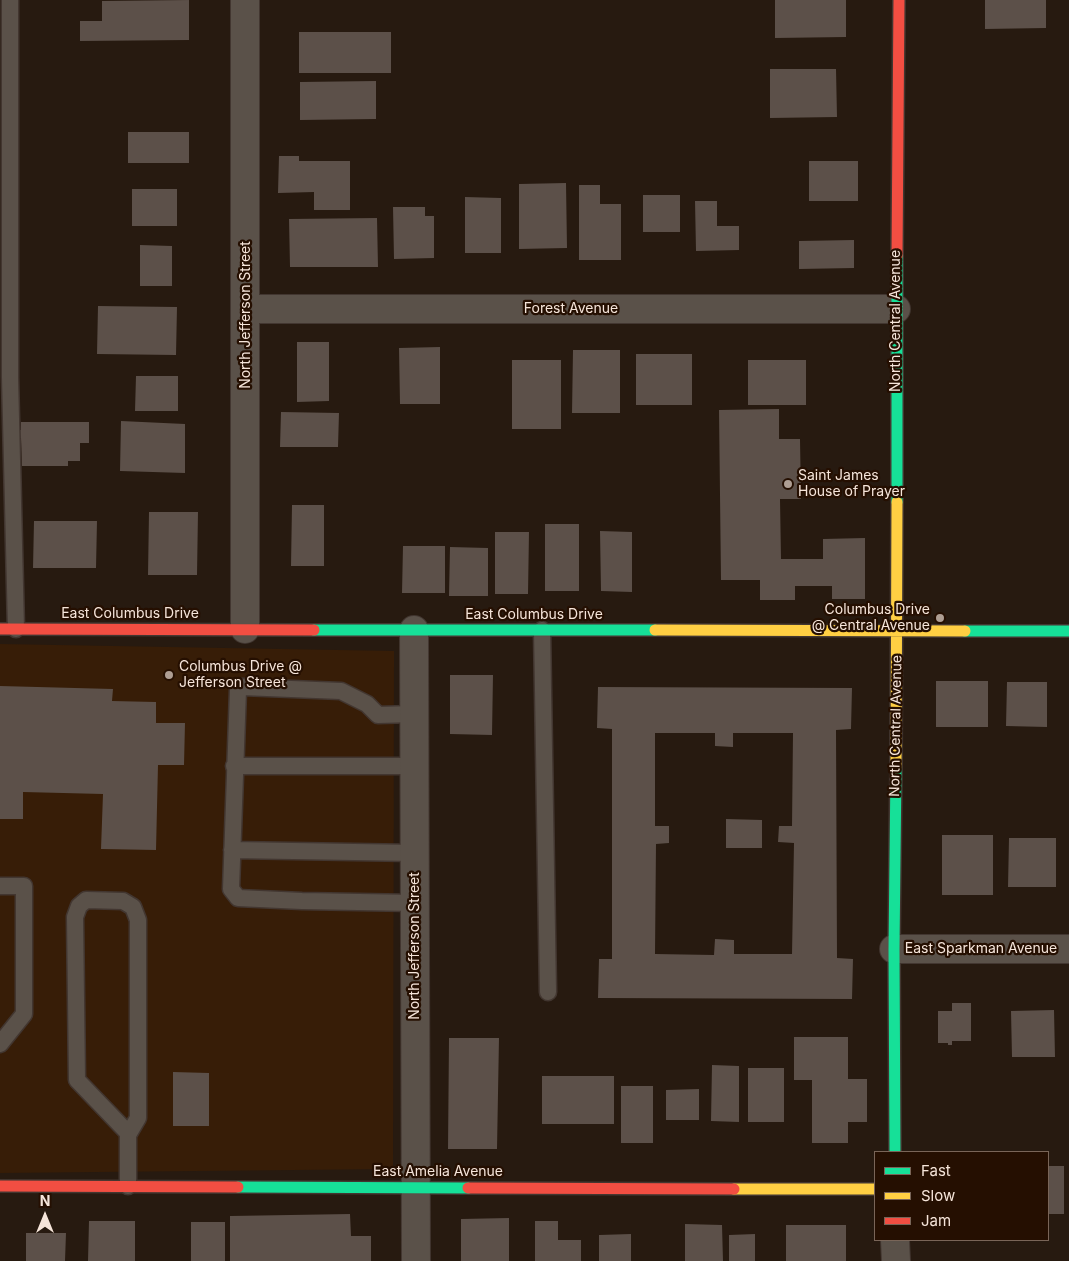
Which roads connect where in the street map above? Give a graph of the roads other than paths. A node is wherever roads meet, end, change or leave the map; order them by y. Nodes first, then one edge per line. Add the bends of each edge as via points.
1 (10, 0) edge
2 (245, 0) edge
3 (899, 0) edge
4 (896, 308) junction
5 (246, 309) junction
6 (8, 629) edge
7 (245, 629) junction
8 (414, 630) junction
9 (542, 630) junction
10 (897, 630) junction
11 (1069, 631) edge
12 (414, 714) junction
13 (234, 766) junction
14 (414, 766) junction
15 (232, 850) junction
16 (414, 853) junction
17 (0, 886) edge
18 (415, 903) junction
19 (1069, 949) edge
20 (894, 950) junction
21 (548, 992) dead end
22 (0, 1044) edge
23 (128, 1134) junction
24 (895, 1151) edge
25 (0, 1186) edge
26 (128, 1186) junction
27 (416, 1187) junction
28 (874, 1189) edge
29 (896, 1241) edge
30 (416, 1261) edge
31 (896, 1261) edge

1 - 6 lane
2 - 5 street, North Jefferson Street
3 - 4 street, North Central Avenue
4 - 5 street, Forest Avenue
4 - 10 street, North Central Avenue
5 - 7 street, North Jefferson Street
6 - 7 street, East Columbus Drive
7 - 8 street, East Columbus Drive
8 - 9 street, East Columbus Drive
8 - 12 street, North Jefferson Street
9 - 10 street, East Columbus Drive
9 - 21 lane
10 - 11 street, East Columbus Drive
10 - 20 street, North Central Avenue
12 - 13 lane via 378,715 367,704 342,691 242,687 238,690
12 - 14 street, North Jefferson Street
13 - 14 lane
13 - 15 lane
14 - 16 street, North Jefferson Street
15 - 16 lane
15 - 18 lane via 231,889 238,898
16 - 18 street, North Jefferson Street
17 - 22 lane via 24,886 24,1014
18 - 27 street, North Jefferson Street
19 - 20 street, East Sparkman Avenue
20 - 24 street, North Central Avenue
23 - 23 lane via 138,1118 138,920 132,907 123,901 86,900 79,906 75,917 77,1080
23 - 26 lane
25 - 26 street, East Amelia Avenue
26 - 27 street, East Amelia Avenue
27 - 28 street, East Amelia Avenue
27 - 30 street, North Jefferson Street
29 - 31 street

